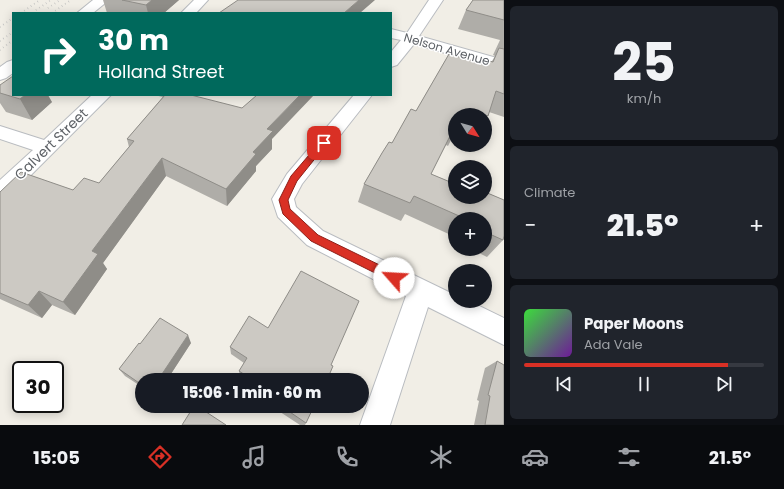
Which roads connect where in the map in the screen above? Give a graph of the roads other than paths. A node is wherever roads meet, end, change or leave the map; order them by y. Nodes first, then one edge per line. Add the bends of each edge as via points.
1 (102, 0) edge
2 (201, 0) edge
3 (436, 0) edge
4 (85, 12) edge
5 (189, 12) edge
6 (392, 33) edge
7 (410, 39) junction
8 (392, 61) edge
9 (504, 65) edge
10 (12, 66) edge
11 (0, 75) edge
12 (101, 96) edge
13 (362, 96) edge
14 (0, 132) edge
15 (47, 148) junction
16 (0, 192) edge
17 (421, 291) junction
18 (504, 332) edge
19 (375, 425) edge

1 - 4 street
2 - 5 street
3 - 7 street
6 - 7 street, Nelson Avenue
7 - 8 street
7 - 9 street, Nelson Avenue
10 - 11 street
12 - 15 street, Calvert Street
13 - 17 street via 294,179 283,200 286,211 315,238
14 - 15 street
15 - 16 street, Calvert Street
17 - 18 street
17 - 19 street

